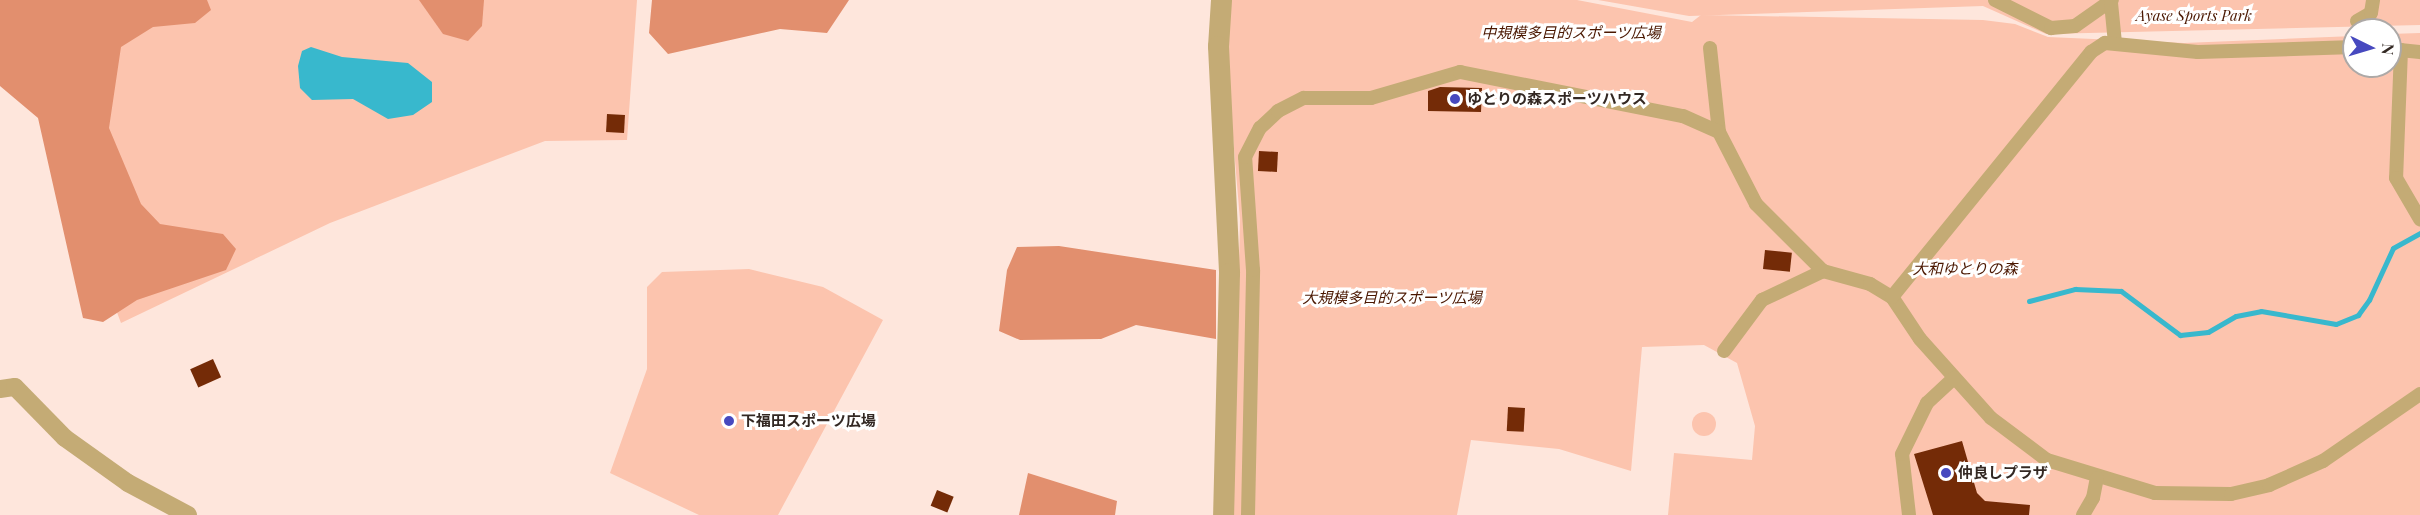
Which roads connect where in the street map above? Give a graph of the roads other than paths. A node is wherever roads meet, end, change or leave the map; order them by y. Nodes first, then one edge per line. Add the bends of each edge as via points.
1 (1221, 0) edge
2 (1995, 0) edge
3 (2373, 0) edge
4 (2111, 1) edge
5 (2363, 18) edge
6 (2115, 43) junction
7 (2342, 47) edge
8 (1710, 48) dead end
9 (2402, 50) edge
10 (2420, 52) edge
11 (2395, 78) edge
12 (1719, 132) junction
13 (2416, 213) edge
14 (1823, 272) junction
15 (1892, 297) junction
16 (1724, 351) dead end
17 (1954, 378) junction
18 (0, 389) edge
19 (2420, 394) edge
20 (2097, 478) junction
21 (188, 515) edge
22 (1223, 515) edge
23 (1248, 515) edge
24 (1909, 515) edge
25 (2083, 515) edge

1 - 22 street via 1218,46 1229,273
2 - 4 street via 2051,28 2075,26
3 - 5 street via 2372,13
4 - 6 street
6 - 7 street via 2198,52
6 - 15 street via 2091,52
8 - 12 street
9 - 10 street
11 - 13 street via 2396,178
12 - 14 street via 1756,204
12 - 23 street via 1683,116 1460,72 1371,98 1304,98 1278,111 1260,128 1245,157 1253,270
14 - 15 street via 1870,284
14 - 16 street via 1762,300
15 - 17 street
17 - 20 street via 2026,448
17 - 24 street via 1928,403 1902,454
18 - 21 street via 15,387 65,438 128,483
19 - 20 street via 2323,461 2269,485 2194,497
20 - 25 street

